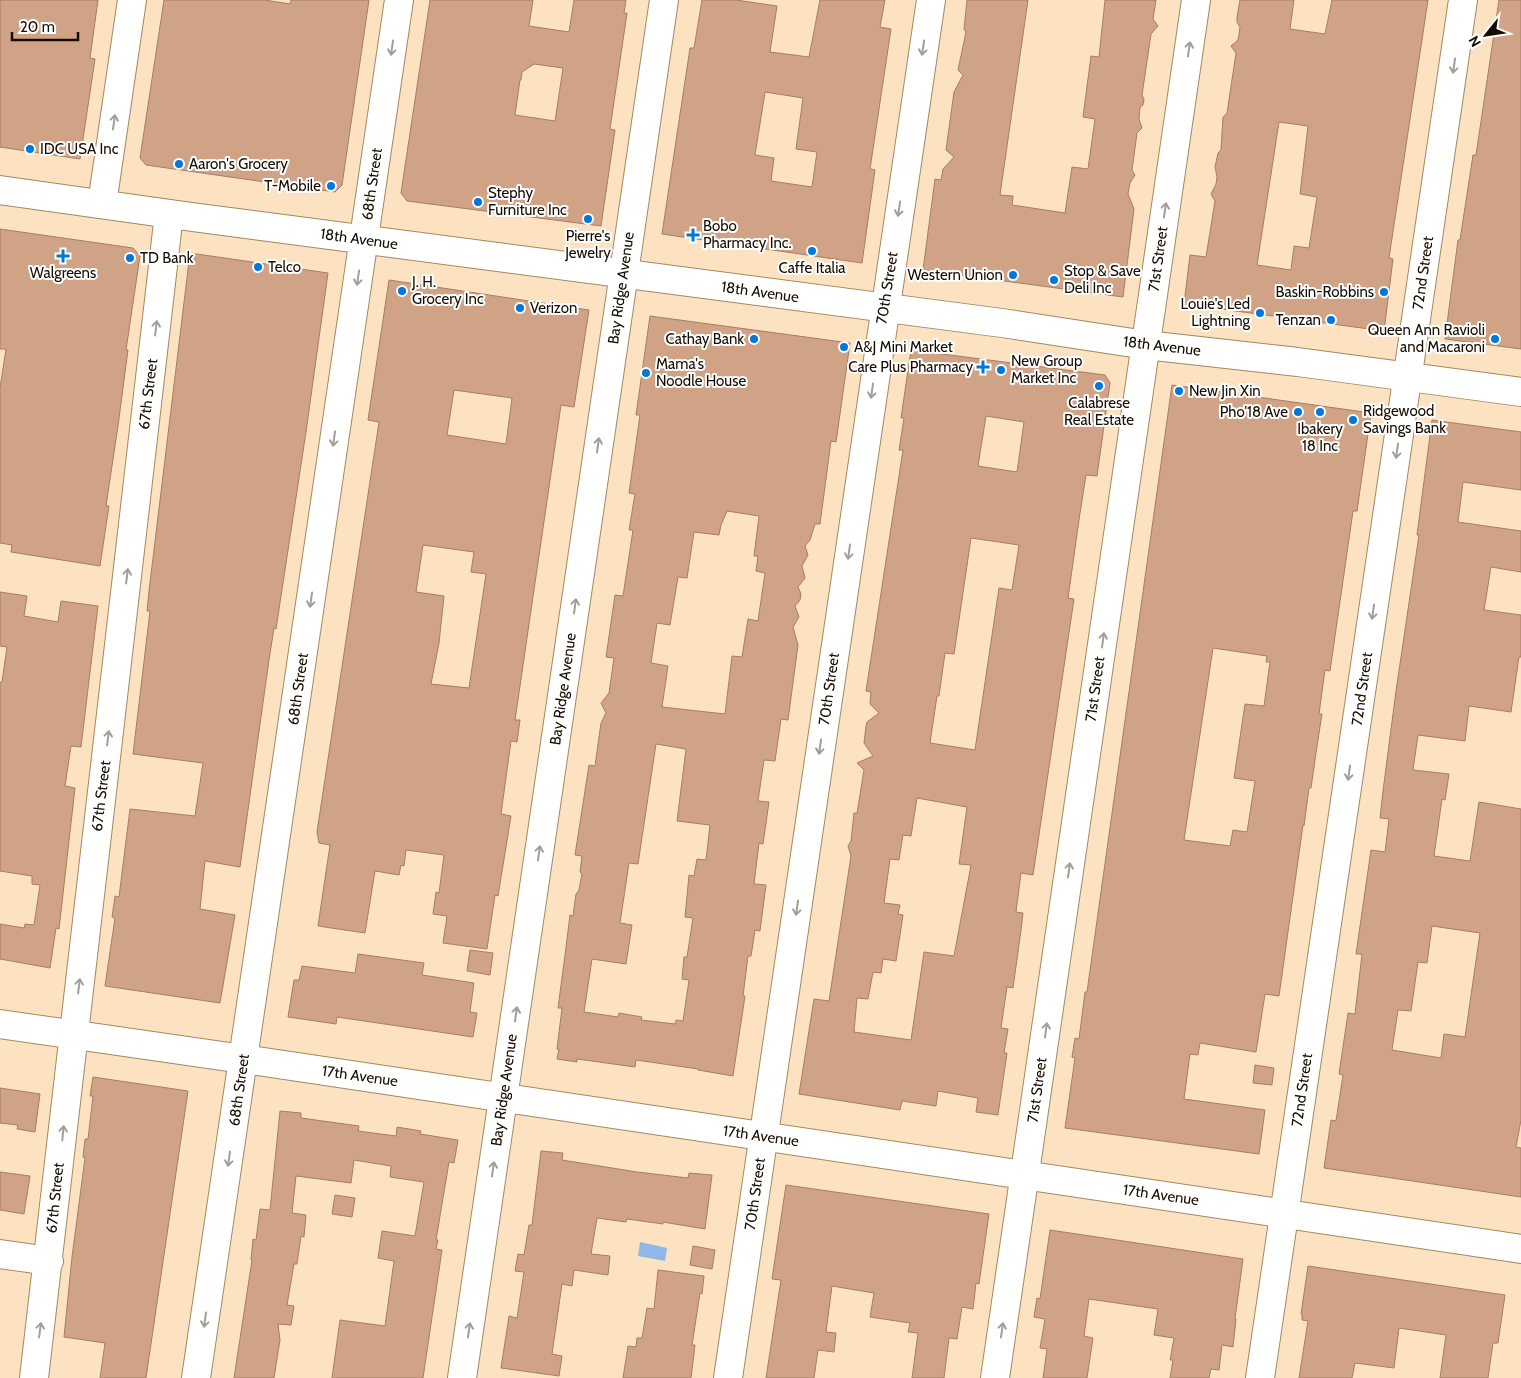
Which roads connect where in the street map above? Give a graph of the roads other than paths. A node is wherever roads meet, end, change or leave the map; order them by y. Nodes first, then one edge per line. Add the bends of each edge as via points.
1 (132, 0) edge
2 (399, 0) edge
3 (664, 0) edge
4 (931, 0) edge
5 (1196, 0) edge
6 (1463, 0) edge
7 (0, 190) edge
8 (102, 204) junction
9 (169, 214) junction
10 (364, 239) junction
11 (623, 274) junction
12 (884, 308) junction
13 (1146, 345) junction
14 (1408, 377) junction
15 (1521, 392) edge
16 (0, 1024) edge
17 (73, 1035) junction
18 (244, 1059) junction
19 (504, 1097) junction
20 (764, 1136) junction
21 (1025, 1175) junction
22 (1284, 1213) junction
23 (1521, 1249) edge
24 (0, 1254) edge
25 (49, 1261) junction
26 (34, 1378) edge
27 (196, 1378) edge
28 (462, 1378) edge
29 (728, 1378) edge
30 (994, 1378) edge
31 (1260, 1378) edge

8 -> 1 street
2 -> 10 street, 68th Street
3 - 11 street, Bay Ridge Avenue
4 -> 12 street, 70th Street
13 -> 5 street, 71st Street
6 -> 14 street, 72nd Street
7 - 8 street, 18th Avenue
8 - 9 street, 18th Avenue
9 - 10 street, 18th Avenue
17 -> 9 street, 67th Street
10 - 11 street, 18th Avenue
10 -> 18 street, 68th Street
11 - 12 street, 18th Avenue
19 -> 11 street, Bay Ridge Avenue
12 - 13 street, 18th Avenue
12 -> 20 street, 70th Street
13 - 14 street, 18th Avenue
21 -> 13 street, 71st Street
14 - 15 street, 18th Avenue
14 -> 22 street, 72nd Street
16 - 17 street, 17th Avenue
17 - 18 street, 17th Avenue
25 -> 17 street, 67th Street
18 - 19 street, 17th Avenue
18 -> 27 street, 68th Street
19 - 20 street, 17th Avenue
28 -> 19 street, Bay Ridge Avenue
20 - 21 street, 17th Avenue
20 - 29 street, 70th Street
21 - 22 street, 17th Avenue
30 -> 21 street, 71st Street
22 - 23 street, 17th Avenue
22 - 31 street, 72nd Street
24 - 25 street
26 -> 25 street, 67th Street

